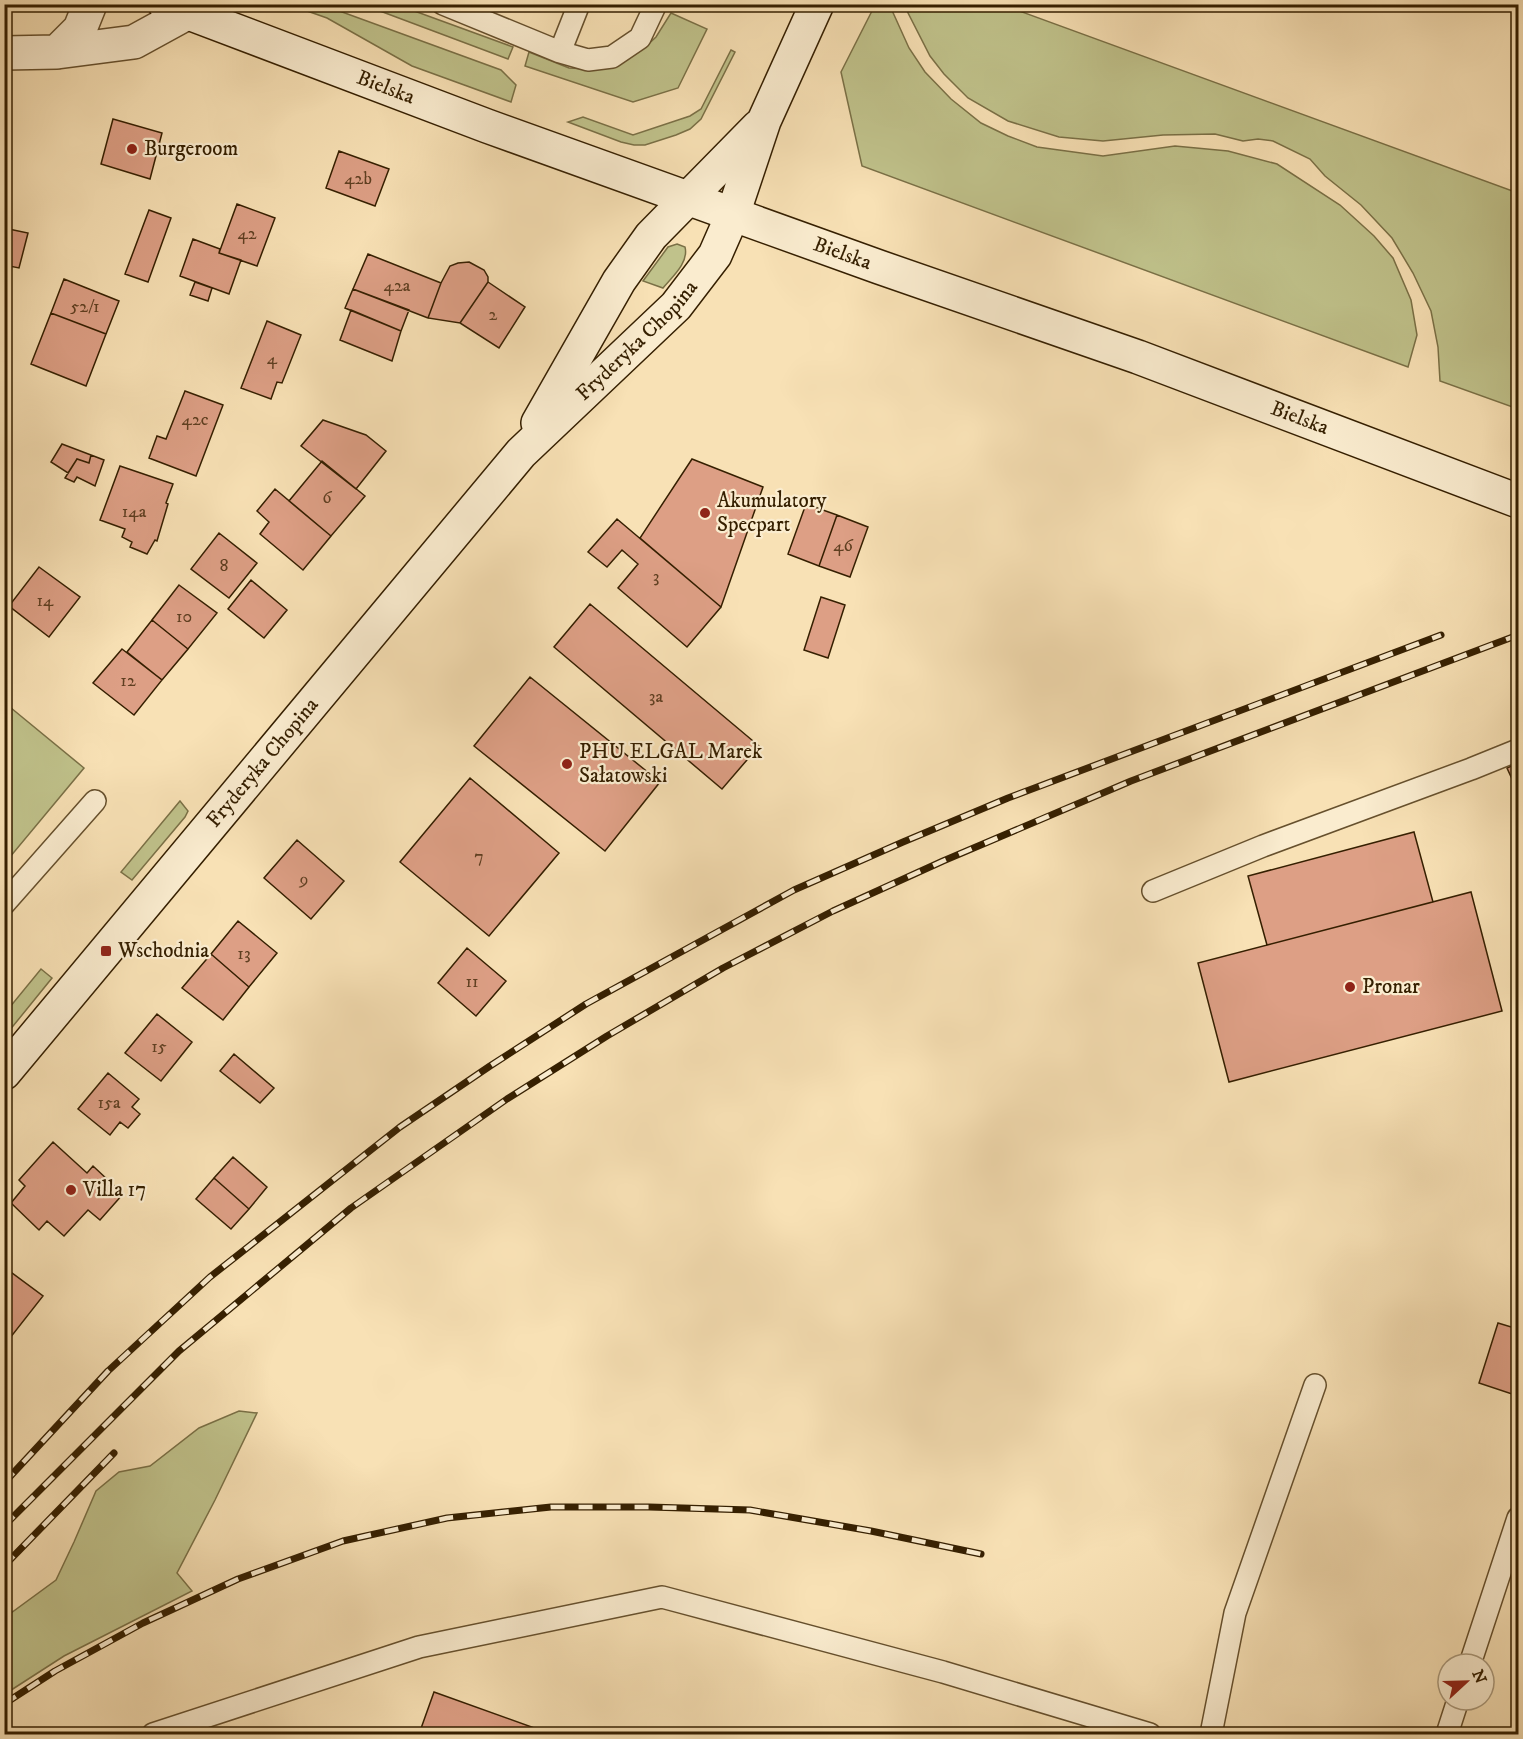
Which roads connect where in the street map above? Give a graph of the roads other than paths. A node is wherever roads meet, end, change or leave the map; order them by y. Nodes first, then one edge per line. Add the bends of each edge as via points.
1 (90, 4) edge
2 (443, 4) edge
3 (579, 4) edge
4 (656, 4) edge
5 (818, 4) edge
6 (177, 7) edge
7 (560, 51) junction
8 (57, 52) junction
9 (4, 53) edge
10 (764, 120) junction
11 (687, 198) junction
12 (733, 214) junction
13 (521, 453) junction
14 (1518, 501) edge
15 (1518, 750) edge
16 (95, 801) dead end
17 (1153, 891) dead end
18 (4, 904) edge
19 (4, 1073) edge
20 (1315, 1384) dead end
21 (1518, 1518) edge
22 (1474, 1652) edge
23 (1454, 1712) edge
24 (153, 1734) edge
25 (1150, 1734) edge
26 (1211, 1734) edge
27 (1447, 1734) edge

1 - 8 street via 80,29
2 - 7 lane
3 - 7 lane
4 - 7 lane via 640,38 612,57 588,60
5 - 10 street
6 - 8 street via 134,42
6 - 11 street, Bielska
8 - 9 street
10 - 11 street, Fryderyka Chopina
10 - 12 street, Fryderyka Chopina
11 - 12 street, Bielska
11 - 13 street, Fryderyka Chopina via 651,236 619,281
12 - 13 street, Fryderyka Chopina via 715,255 676,306
12 - 14 street, Bielska via 1138,357
13 - 19 street, Fryderyka Chopina
15 - 17 lane
16 - 18 lane
20 - 26 lane via 1235,1613
21 - 22 lane
23 - 27 lane
24 - 25 lane via 418,1647 662,1597 943,1672

